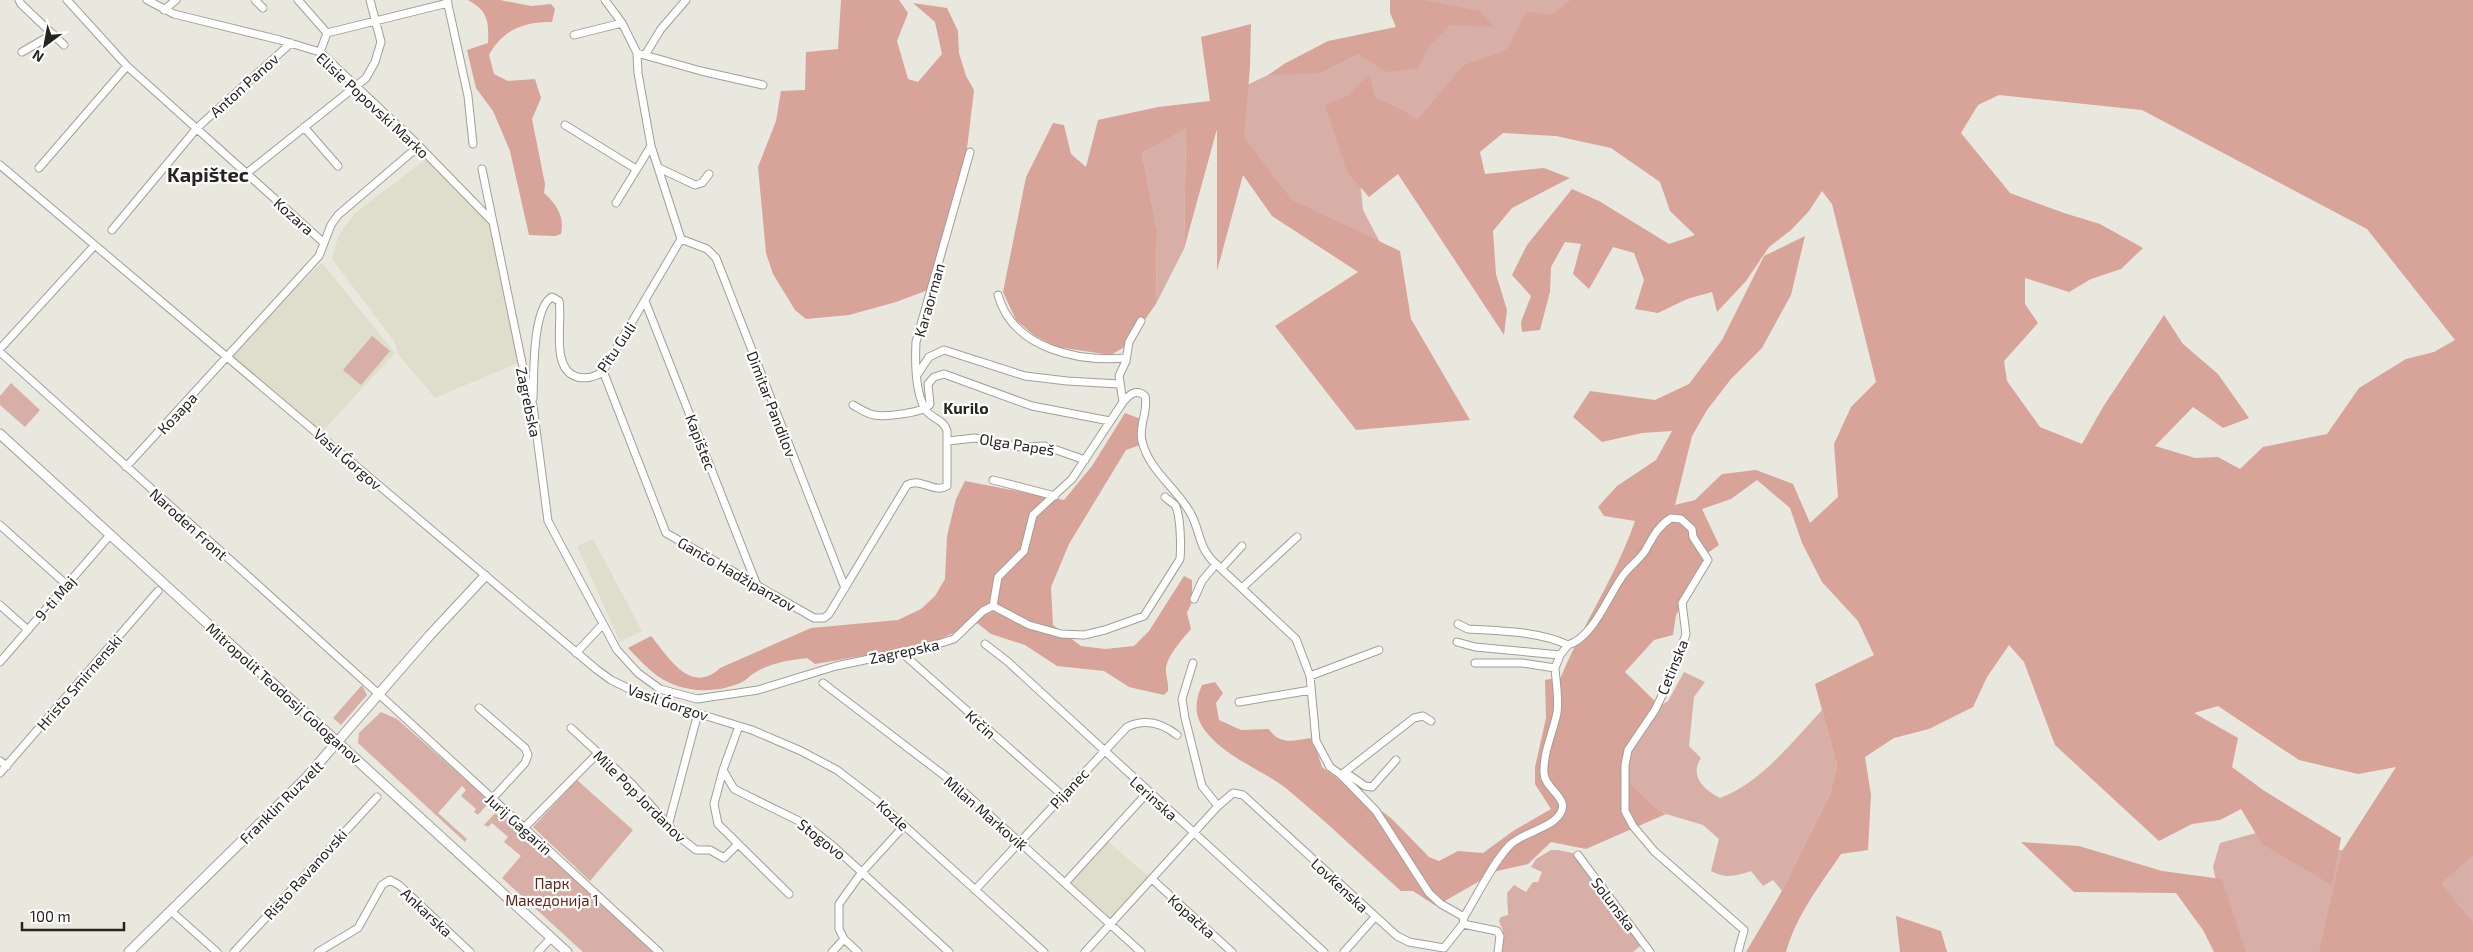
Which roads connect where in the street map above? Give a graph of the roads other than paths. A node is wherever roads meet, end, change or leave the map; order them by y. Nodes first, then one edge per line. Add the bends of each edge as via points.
1 (20, 0) edge
2 (67, 0) edge
3 (147, 0) edge
4 (176, 0) edge
5 (254, 0) edge
6 (298, 0) edge
7 (370, 0) edge
8 (605, 0) edge
9 (686, 0) edge
10 (447, 2) edge
11 (263, 8) dead end
12 (164, 10) junction
13 (374, 20) junction
14 (622, 23) junction
15 (328, 33) junction
16 (53, 34) junction
17 (574, 36) dead end
18 (291, 43) junction
19 (64, 45) dead end
20 (22, 52) dead end
21 (320, 52) junction
22 (637, 53) junction
23 (645, 55) junction
24 (128, 66) junction
25 (763, 85) dead end
26 (355, 86) junction
27 (564, 125) dead end
28 (304, 127) junction
29 (197, 128) junction
30 (473, 144) dead end
31 (419, 146) junction
32 (651, 146) junction
33 (970, 152) dead end
34 (0, 165) edge
35 (338, 166) dead end
36 (39, 168) dead end
37 (659, 168) junction
38 (482, 169) dead end
39 (636, 169) junction
40 (247, 173) junction
41 (709, 174) dead end
42 (616, 203) dead end
43 (492, 221) junction
44 (112, 230) dead end
45 (681, 239) junction
46 (324, 243) junction
47 (94, 246) junction
48 (998, 295) dead end
49 (645, 301) junction
50 (1141, 321) dead end
51 (0, 350) edge
52 (226, 356) junction
53 (1126, 358) junction
54 (603, 372) junction
55 (917, 375) junction
56 (1119, 384) junction
57 (1123, 402) junction
58 (853, 405) dead end
59 (533, 406) junction
60 (925, 409) junction
61 (1110, 421) junction
62 (0, 434) edge
63 (948, 441) junction
64 (1085, 460) junction
65 (126, 467) junction
66 (993, 480) dead end
67 (1055, 496) junction
68 (1165, 498) dead end
69 (0, 525) edge
70 (110, 535) junction
71 (1297, 537) dead end
72 (1242, 546) dead end
73 (1219, 566) junction
74 (485, 576) junction
75 (756, 583) junction
76 (67, 584) junction
77 (1243, 587) junction
78 (845, 588) junction
79 (158, 591) dead end
80 (1194, 600) dead end
81 (0, 605) edge
82 (993, 606) junction
83 (603, 624) junction
84 (1458, 624) dead end
85 (28, 630) junction
86 (1457, 642) dead end
87 (985, 644) dead end
88 (1568, 645) junction
89 (1379, 650) dead end
90 (901, 652) junction
91 (576, 653) junction
92 (1560, 655) junction
93 (0, 662) edge
94 (1193, 663) dead end
95 (1475, 663) dead end
96 (1555, 668) junction
97 (1310, 676) junction
98 (824, 683) dead end
99 (1311, 690) junction
100 (380, 695) junction
101 (1239, 702) dead end
102 (480, 708) dead end
103 (698, 712) junction
104 (716, 718) joint
105 (1431, 721) dead end
106 (739, 726) junction
107 (571, 728) dead end
108 (1177, 735) dead end
109 (338, 742) junction
110 (1103, 751) junction
111 (598, 753) junction
112 (0, 760) edge
113 (1396, 760) dead end
114 (6, 766) junction
115 (724, 770) junction
116 (0, 773) edge
117 (1343, 774) junction
118 (1148, 792) junction
119 (1062, 796) junction
120 (377, 797) dead end
121 (492, 798) junction
122 (1218, 806) junction
123 (668, 826) junction
124 (904, 826) junction
125 (524, 828) junction
126 (1193, 834) junction
127 (1020, 842) junction
128 (738, 844) junction
129 (1578, 855) dead end
130 (862, 872) junction
131 (1153, 880) junction
132 (1065, 883) junction
133 (975, 890) junction
134 (789, 894) dead end
135 (171, 911) junction
136 (1375, 917) junction
137 (1463, 920) junction
138 (1110, 924) junction
139 (551, 938) junction
140 (844, 939) junction
141 (1449, 950) edge
142 (129, 952) edge
143 (217, 952) edge
144 (234, 952) edge
145 (318, 952) edge
146 (470, 952) edge
147 (538, 952) edge
148 (567, 952) edge
149 (659, 952) edge
150 (832, 952) edge
151 (858, 952) edge
152 (949, 952) edge
153 (1044, 952) edge
154 (1085, 952) edge
155 (1141, 952) edge
156 (1232, 952) edge
157 (1324, 952) edge
158 (1344, 952) edge
159 (1498, 952) edge
160 (1650, 952) edge
161 (1738, 952) edge

1 - 16 street
2 - 24 street, Kozara
3 - 12 street, Elisie Popovski Marko
4 - 12 street
5 - 11 street
6 - 15 street
7 - 13 street
8 - 14 street
9 - 23 street via 661,29
10 - 13 street
10 - 30 street via 468,96
12 - 18 street, Elisie Popovski Marko
13 - 15 street
13 - 26 street via 381,42 366,78
14 - 17 street
14 - 22 street
15 - 21 street
16 - 19 street
16 - 20 street
18 - 21 street, Elisie Popovski Marko
18 - 29 street, Anton Panov
21 - 26 street, Elisie Popovski Marko
22 - 23 street
22 - 32 street
23 - 25 street
24 - 29 street, Kozara
24 - 36 street
26 - 28 street
26 - 31 street, Elisie Popovski Marko
27 - 39 street
28 - 35 street
28 - 40 street
29 - 40 street, Kozara
29 - 44 street
31 - 43 street, Elisie Popovski Marko
31 - 46 street via 338,215
32 - 37 street
32 - 39 street
33 - 55 street, Karaorman via 919,326 915,361
34 - 47 street, Vasil Ǵorgov
37 - 41 street via 695,184 702,183
37 - 45 street
38 - 43 street, Zagrebska
39 - 42 street
40 - 46 street, Kozara
43 - 59 street, Zagrebska
45 - 49 street, Pitu Guli
45 - 78 street, Dimitar Pandilov via 707,249 716,258
46 - 52 street, Kozara via 319,256
47 - 51 street
47 - 52 street, Vasil Ǵorgov
48 - 53 street via 1010,319 1039,344 1060,353 1094,359
49 - 54 street, Pitu Guli
49 - 75 street, Kapištec
50 - 53 street via 1129,342
51 - 65 street, Naroden Front
52 - 65 street, Козара via 201,388
52 - 74 street, Vasil Ǵorgov
53 - 56 street
54 - 59 street, Pitu Guli via 580,378 568,372 559,342 560,307 558,299 552,297 543,308 535,346
54 - 75 street, Gančo Hadžipanzov via 666,533
55 - 56 street via 929,357 944,350 1025,376
55 - 60 street, Karaorman
56 - 57 street
57 - 61 street
57 - 73 street via 1131,393 1146,396 1141,433 1144,449 1192,515 1203,551
58 - 60 street via 875,416
59 - 83 street, Zagrebska via 548,521
60 - 61 street via 930,404 928,384 934,376 944,374 1032,406
60 - 63 street via 946,426
61 - 64 street
62 - 70 street, Mitropolit Teodosij Gologanov
63 - 64 street, Olga Papeš via 975,438 1020,447 1045,446
63 - 78 street via 947,486 936,488 915,482 907,485
64 - 67 street
65 - 100 street, Naroden Front
66 - 67 street
67 - 82 street via 1033,515 1024,551 1000,573
68 - 82 street via 1175,505 1178,515 1180,559 1144,616 1105,630 1072,636 1040,629
69 - 76 street
70 - 76 street, 9-ti Maj
70 - 109 street, Mitropolit Teodosij Gologanov
71 - 77 street
72 - 73 street
73 - 77 street
73 - 80 street via 1202,581
74 - 91 street, Vasil Ǵorgov
74 - 100 street, Franklin Ruzvelt
75 - 78 street, Gančo Hadžipanzov via 814,618 824,618 829,614
76 - 85 street, 9-ti Maj
77 - 97 street via 1296,639
79 - 114 street, Hristo Smirnenski
81 - 85 street
82 - 90 street, Zagrepska via 983,611 954,639
83 - 90 street, Zagrepska via 625,660 648,681 675,695 697,699 758,690 836,666
83 - 91 street
84 - 88 street via 1468,629 1533,636
85 - 93 street, 9-ti Maj
86 - 92 street via 1475,647
87 - 110 street, Lerinska
88 - 92 street, Cetinska
88 - 161 street, Cetinska via 1586,634 1610,594 1644,552 1660,525 1671,518 1681,519 1689,525 1708,560 1682,603 1686,634 1671,677 1655,710 1628,750 1625,811 1654,851 1744,930
89 - 97 street
90 - 119 street, Krčin
91 - 103 street, Vasil Ǵorgov via 630,690
92 - 96 street, Cetinska
94 - 122 street via 1182,699 1185,718 1202,786
95 - 96 street via 1522,663
96 - 137 street, Cetinska via 1557,711 1543,769 1544,780 1564,806 1552,821 1509,846
97 - 99 street
98 - 127 street, Milan Markoviḱ via 954,783
99 - 101 street
99 - 117 street via 1316,741 1330,767
100 - 109 street, Franklin Ruzvelt
100 - 121 street, Jurij Gagarin
102 - 121 street via 525,748 528,756
103 - 104 street, Vasil Ǵorgov
103 - 123 street
104 - 106 street, Kozle
105 - 117 street via 1423,716 1414,718
106 - 115 street
106 - 124 street, Kozle via 802,751 837,770 860,785
107 - 111 street, Mile Pop Jordanov
108 - 110 street, Pijanec via 1162,724 1134,724 1118,734
109 - 135 street, Franklin Ruzvelt via 305,779
109 - 139 street, Mitropolit Teodosij Gologanov
110 - 118 street, Lerinska
110 - 119 street, Pijanec
111 - 123 street, Mile Pop Jordanov via 632,784
111 - 125 street
112 - 114 street
113 - 117 street via 1372,787
114 - 116 street, Hristo Smirnenski
115 - 128 street via 714,813 718,824
115 - 130 street, Stogovo via 734,789 806,824
117 - 137 street via 1376,811 1429,893
118 - 126 street, Lerinska
118 - 132 street
119 - 127 street, Pijanec
120 - 144 street, Risto Ravanovski
121 - 125 street, Jurij Gagarin
122 - 126 street, Lovḱenska
122 - 136 street, Lovḱenska via 1234,793 1243,795
123 - 128 street, Mile Pop Jordanov via 696,850 710,850 724,858
124 - 130 street
124 - 133 street, Kozle
125 - 149 street, Jurij Gagarin
126 - 131 street, Lovḱenska
126 - 157 street, Lerinska
127 - 132 street, Milan Markoviḱ
127 - 133 street, Pijanec
128 - 134 street
129 - 160 street, Solunska
130 - 140 street via 839,904 838,923
130 - 152 street, Stogovo
131 - 138 street, Lovḱenska
131 - 156 street, Kopačka
132 - 138 street, Milan Markoviḱ
133 - 153 street, Kozle
135 - 142 street, Franklin Ruzvelt
135 - 143 street
136 - 141 street, Lovḱenska via 1403,939
136 - 158 street
137 - 141 street, Lovḱenska
137 - 159 street via 1497,931 1500,936
138 - 154 street, Lovḱenska
138 - 155 street, Milan Markoviḱ
139 - 147 street
139 - 148 street, Mitropolit Teodosij Gologanov
140 - 150 street
140 - 151 street
145 - 146 street, Ankarska via 358,928 382,885 390,880

